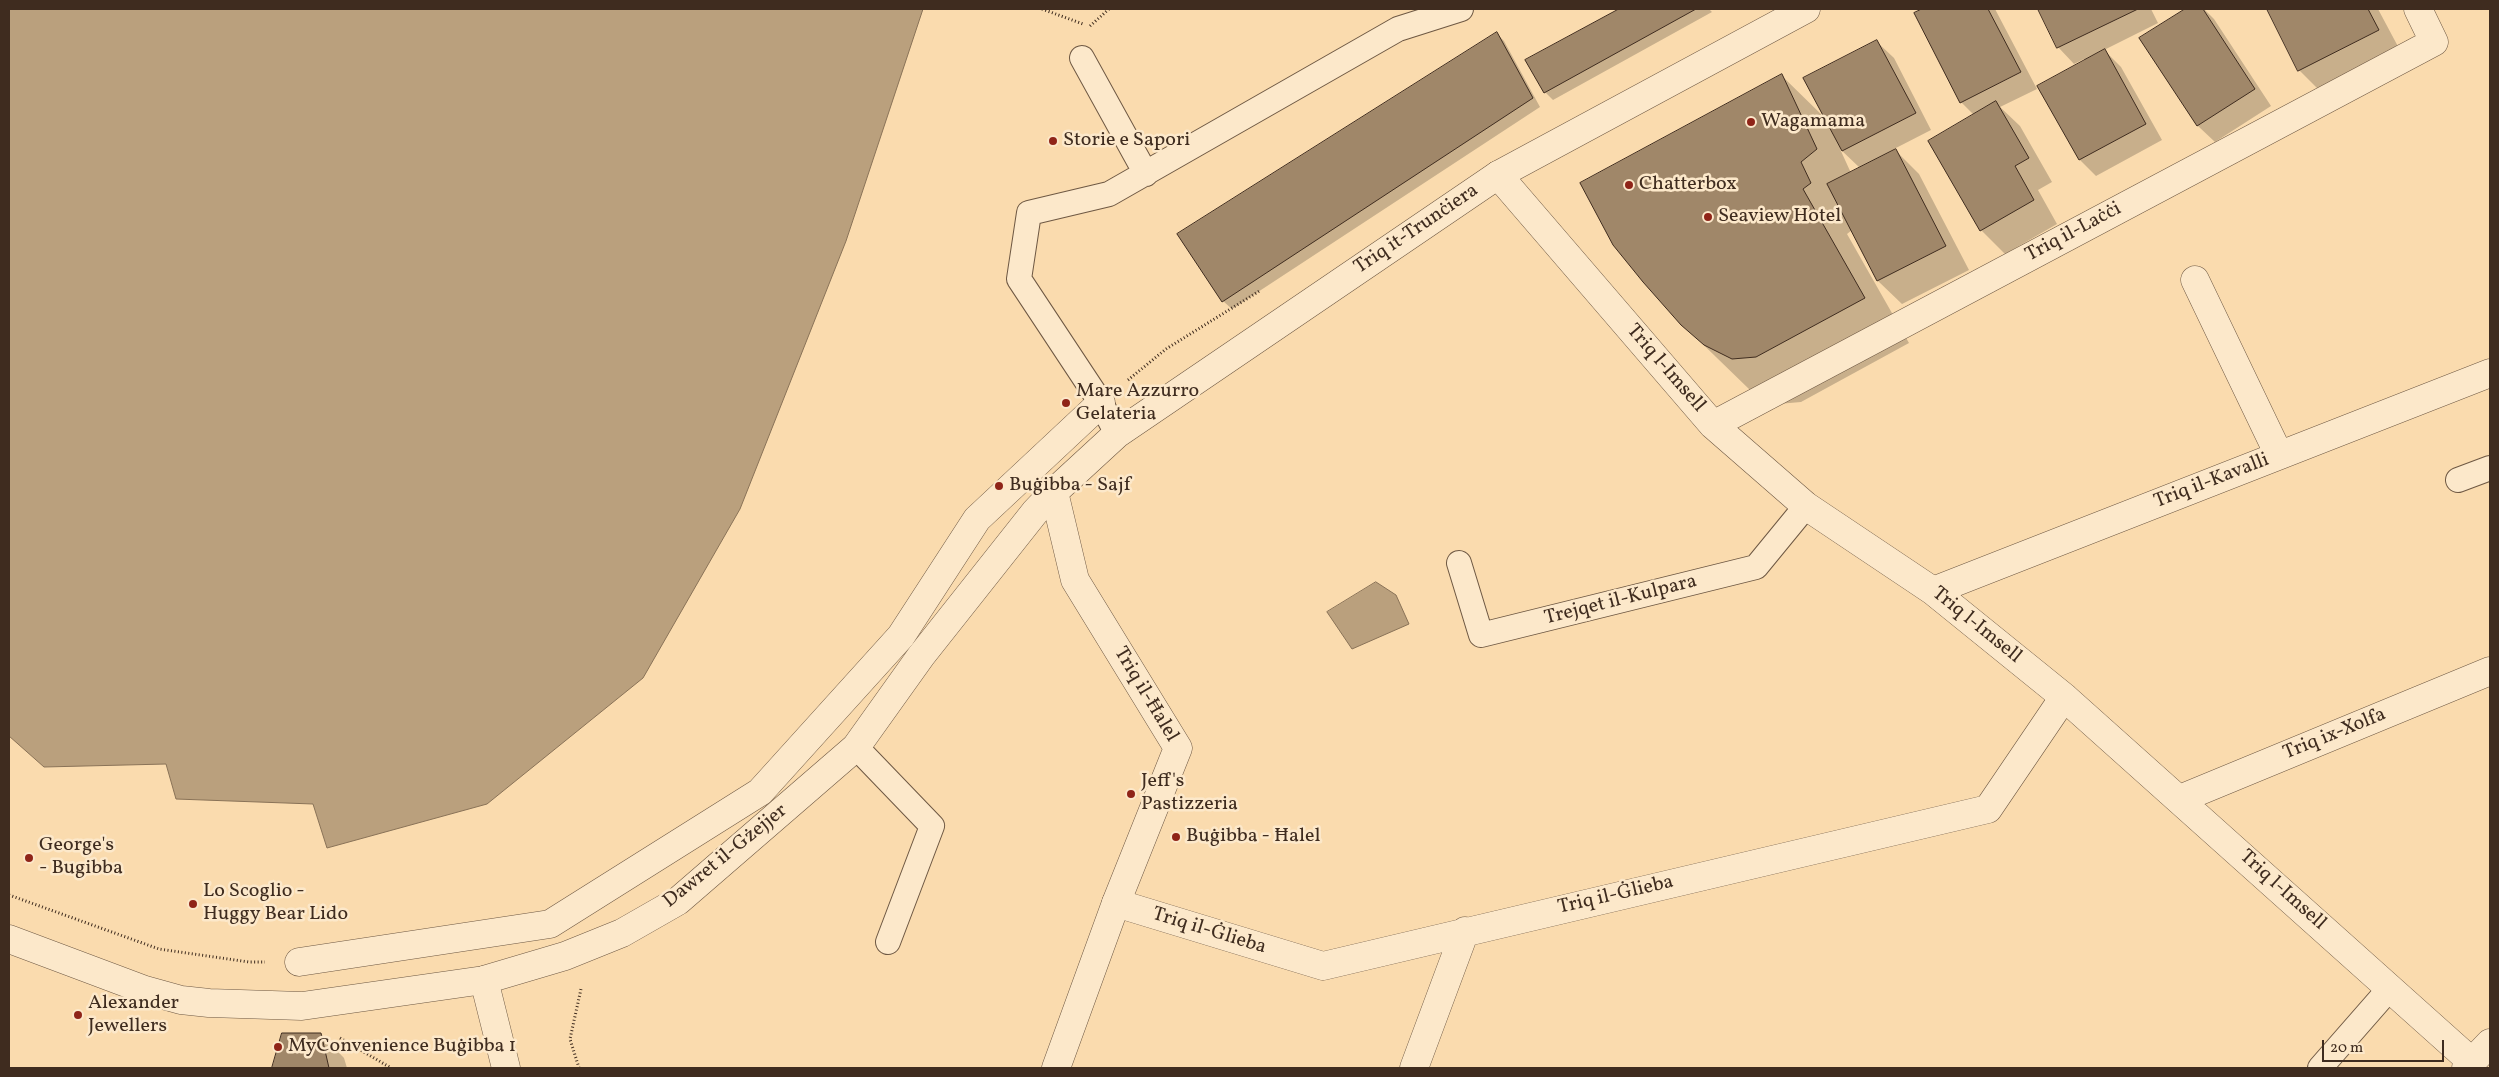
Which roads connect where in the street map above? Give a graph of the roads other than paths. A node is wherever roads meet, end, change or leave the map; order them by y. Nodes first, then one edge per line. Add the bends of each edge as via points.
1 (1461, 9) edge
2 (1806, 9) edge
3 (2418, 9) edge
4 (1082, 58) dead end
5 (1146, 174) junction
6 (1498, 175) junction
7 (2195, 280) dead end
8 (2490, 373) edge
9 (1101, 403) junction
10 (1713, 425) junction
11 (1117, 434) junction
12 (2279, 455) junction
13 (2490, 468) edge
14 (2458, 480) dead end
15 (1054, 492) junction
16 (1806, 506) junction
17 (1459, 563) dead end
18 (1933, 591) junction
19 (2490, 672) edge
20 (2064, 697) junction
21 (856, 747) junction
22 (2180, 799) junction
23 (1116, 903) junction
24 (1465, 931) junction
25 (9, 939) edge
26 (888, 942) dead end
27 (299, 962) road end
28 (484, 980) junction
29 (2390, 988) junction
30 (2476, 1058) edge
31 (506, 1068) edge
32 (1056, 1068) edge
33 (1414, 1068) edge
34 (2320, 1068) edge

1 - 5 lane via 1398,29
2 - 6 street, Triq it-Trunċiera
3 - 10 street, Triq il-Laċċi via 2434,42
4 - 5 lane
5 - 9 lane via 1109,194 1029,213 1018,279
6 - 10 street, Triq l-Imsell
6 - 11 street, Triq it-Trunċiera
7 - 12 street
8 - 12 street, Triq il-Kavalli
9 - 11 lane
9 - 27 street via 977,519 901,636 760,792 550,924
10 - 16 street, Triq l-Imsell
11 - 15 street, Triq it-Trunċiera
12 - 18 street, Triq il-Kavalli
13 - 14 lane
15 - 21 street, Dawret il-Gżejjer via 921,656
15 - 23 street, Triq il-Ħalel via 1076,580 1178,748
16 - 17 lane, Trejqet il-Kulpara via 1756,568 1481,635
16 - 18 street, Triq l-Imsell
18 - 20 street, Triq l-Imsell
19 - 22 street, Triq ix-Xolfa
20 - 22 street, Triq l-Imsell
20 - 24 street, Triq il-Ġlieba via 1988,810
21 - 26 lane via 932,826
21 - 28 street, Dawret il-Gżejjer via 678,900 622,933 565,956
22 - 29 street, Triq l-Imsell
23 - 24 street, Triq il-Ġlieba via 1322,966
23 - 32 street, Triq il-Ħalel
24 - 33 street
25 - 28 street, Dawret il-Gżejjer via 145,990 181,1000 209,1003 317,1004
28 - 31 street
29 - 30 street, Triq l-Imsell
29 - 34 lane

